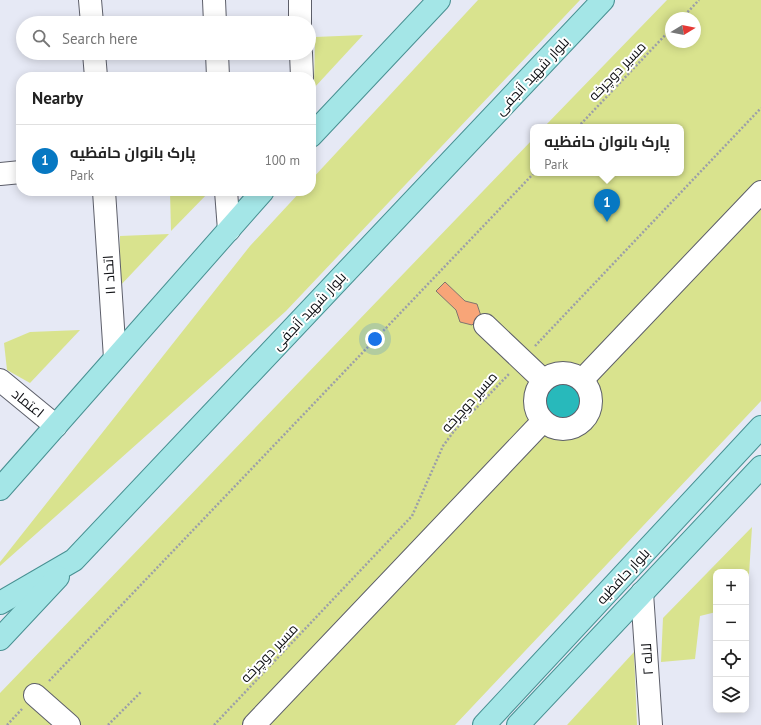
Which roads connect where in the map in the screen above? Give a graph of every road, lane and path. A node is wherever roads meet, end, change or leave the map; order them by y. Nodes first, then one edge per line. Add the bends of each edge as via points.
1 (90, 0) edge
2 (214, 0) edge
3 (300, 0) edge
4 (603, 0) edge
5 (699, 0) edge
6 (430, 5) edge
7 (688, 12) edge
8 (91, 16) edge
9 (215, 16) edge
10 (300, 16) edge
11 (665, 35) edge
12 (95, 60) edge
13 (217, 60) edge
14 (302, 60) edge
15 (96, 72) edge
16 (218, 72) edge
17 (302, 72) edge
18 (761, 108) edge
19 (581, 124) edge
20 (316, 130) edge
21 (16, 172) edge
22 (0, 174) edge
23 (531, 176) edge
24 (761, 192) edge
25 (104, 196) edge
26 (226, 196) edge
27 (259, 196) edge
28 (229, 230) junction
29 (485, 325) dead end
30 (115, 358) junction
31 (522, 360) junction
32 (0, 380) edge
33 (543, 380) junction
34 (582, 380) junction
35 (543, 421) junction
36 (56, 426) junction
37 (761, 427) edge
38 (761, 467) edge
39 (2, 488) edge
40 (74, 560) junction
41 (642, 593) junction
42 (0, 603) edge
43 (0, 639) edge
44 (141, 692) dead end
45 (36, 695) junction
46 (7, 725) edge
47 (69, 725) edge
48 (108, 725) edge
49 (214, 725) edge
50 (254, 725) edge
51 (484, 725) edge
52 (518, 725) edge
53 (651, 725) edge

1 - 8 street
2 - 9 street
3 - 10 street
4 - 40 main road, بلوار شهید آنجفی
5 - 7 path
6 - 20 main road
11 - 19 path, مسیر دوچرخه
12 - 15 street
13 - 16 street
14 - 17 street
18 - 31 path, مسیر دوچرخه
21 - 22 street
23 - 45 path
24 - 34 street
25 - 30 street, اتحاد ۱۱
26 - 28 street
27 - 28 main road
28 - 30 main road
29 - 31 street
30 - 36 main road
31 - 33 street
31 - 49 path, مسیر دوچرخه via 454,431 443,446 412,516
32 - 36 street, اعتماد
33 - 34 street via 554,373 564,372 574,374
33 - 35 street via 535,394 534,404
34 - 35 street via 591,397 586,416 571,428 551,427
35 - 50 street
36 - 39 main road
37 - 51 main road, بلوار حافظیه
38 - 41 main road, بلوار حافظیه
40 - 42 main road, بلوار شهید آنجفی
40 - 43 main road
41 - 52 main road, بلوار حافظیه
41 - 53 street, لاله ۲
44 - 48 path
45 - 46 path
45 - 47 street

